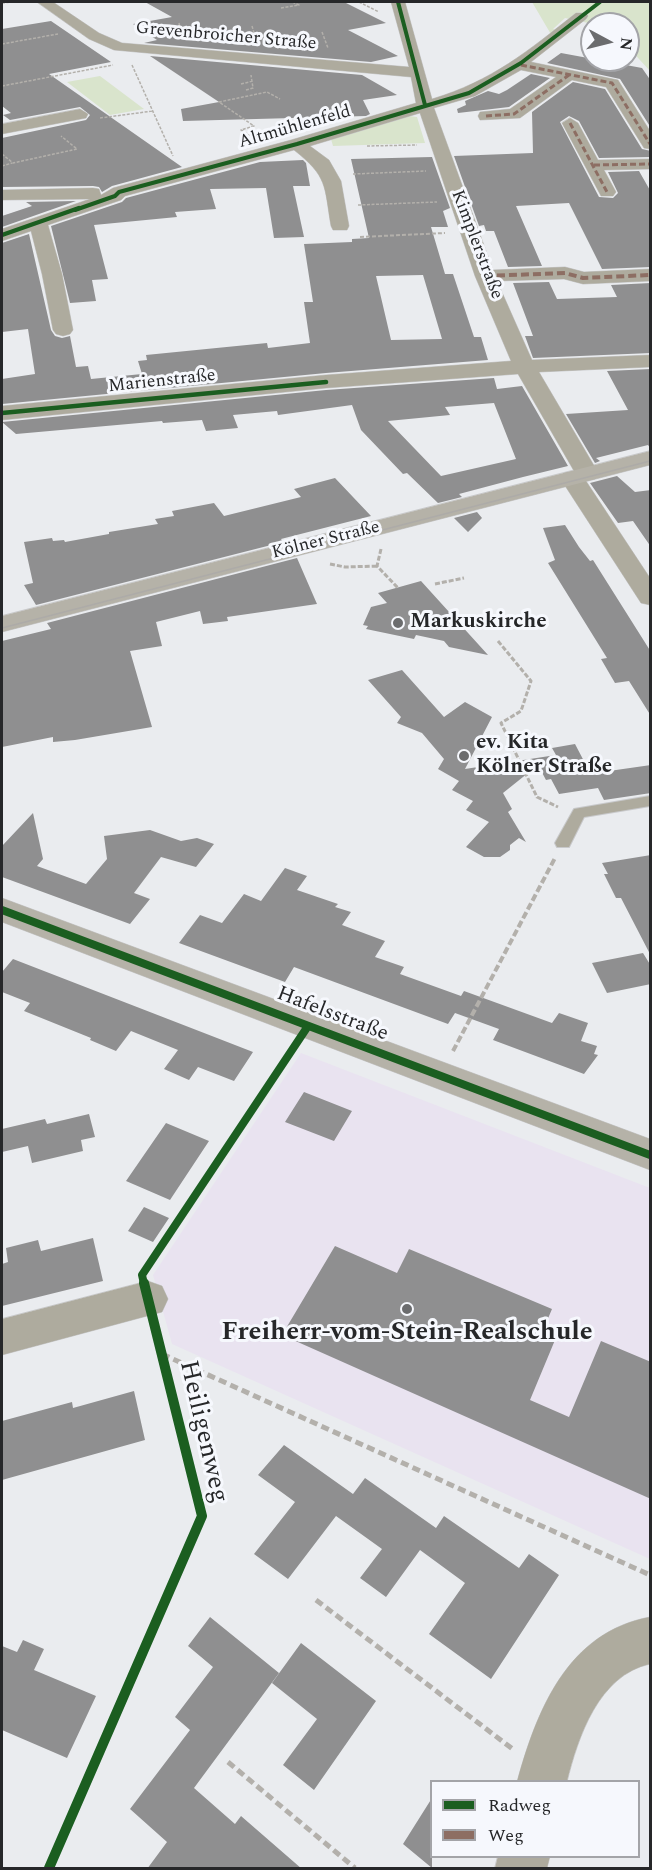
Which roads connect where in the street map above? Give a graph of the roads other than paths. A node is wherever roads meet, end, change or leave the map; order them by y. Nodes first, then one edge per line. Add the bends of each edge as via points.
1 (44, 2) edge
2 (398, 2) edge
3 (580, 17) edge
4 (521, 65) junction
5 (418, 73) junction
6 (569, 75) junction
7 (424, 105) junction
8 (80, 114) road end
9 (486, 116) dead end
10 (570, 123) dead end
11 (2, 129) edge
12 (651, 144) edge
13 (301, 147) junction
14 (651, 164) edge
15 (594, 165) junction
16 (607, 192) dead end
17 (2, 195) edge
18 (107, 195) junction
19 (38, 223) junction
20 (340, 226) road end
21 (2, 235) edge
22 (651, 275) edge
23 (485, 276) junction
24 (63, 330) dead end
25 (651, 361) edge
26 (524, 366) junction
27 (2, 413) edge
28 (651, 458) edge
29 (580, 476) junction
30 (651, 597) edge
31 (2, 624) edge
32 (651, 801) edge
33 (563, 843) road end
34 (2, 910) edge
35 (651, 1155) edge
36 (148, 1299) road end
37 (2, 1337) edge
38 (651, 1641) edge
39 (543, 1777) edge

1 - 5 street, Grevenbroicher Straße via 119,47
2 - 5 street, Kimplerstraße
3 - 4 street, Altmühlenfeld
4 - 6 street
4 - 7 street, Altmühlenfeld via 469,93
5 - 7 street, Kimplerstraße
6 - 9 street via 514,114
6 - 12 street via 612,83
7 - 13 street, Altmühlenfeld
7 - 23 street, Kimplerstraße
8 - 11 street
10 - 15 street
13 - 18 street, Altmühlenfeld via 274,150
13 - 20 street, Altmühlenfeld via 323,165 328,175
14 - 15 street
15 - 16 street
17 - 18 street
18 - 19 street, Altmühlenfeld
19 - 21 street, Altmühlenfeld
19 - 24 street
22 - 23 street
23 - 26 street, Kimplerstraße
25 - 26 street, Marienstraße
26 - 27 street, Marienstraße
26 - 29 street, Kimplerstraße
28 - 29 main road, Kölner Straße
29 - 30 street, Kimplerstraße
29 - 31 main road, Kölner Straße
32 - 33 lane via 579,813
34 - 35 main road, Hafelsstraße
36 - 37 street
38 - 39 street via 630,1644 593,1671 569,1702 552,1740

